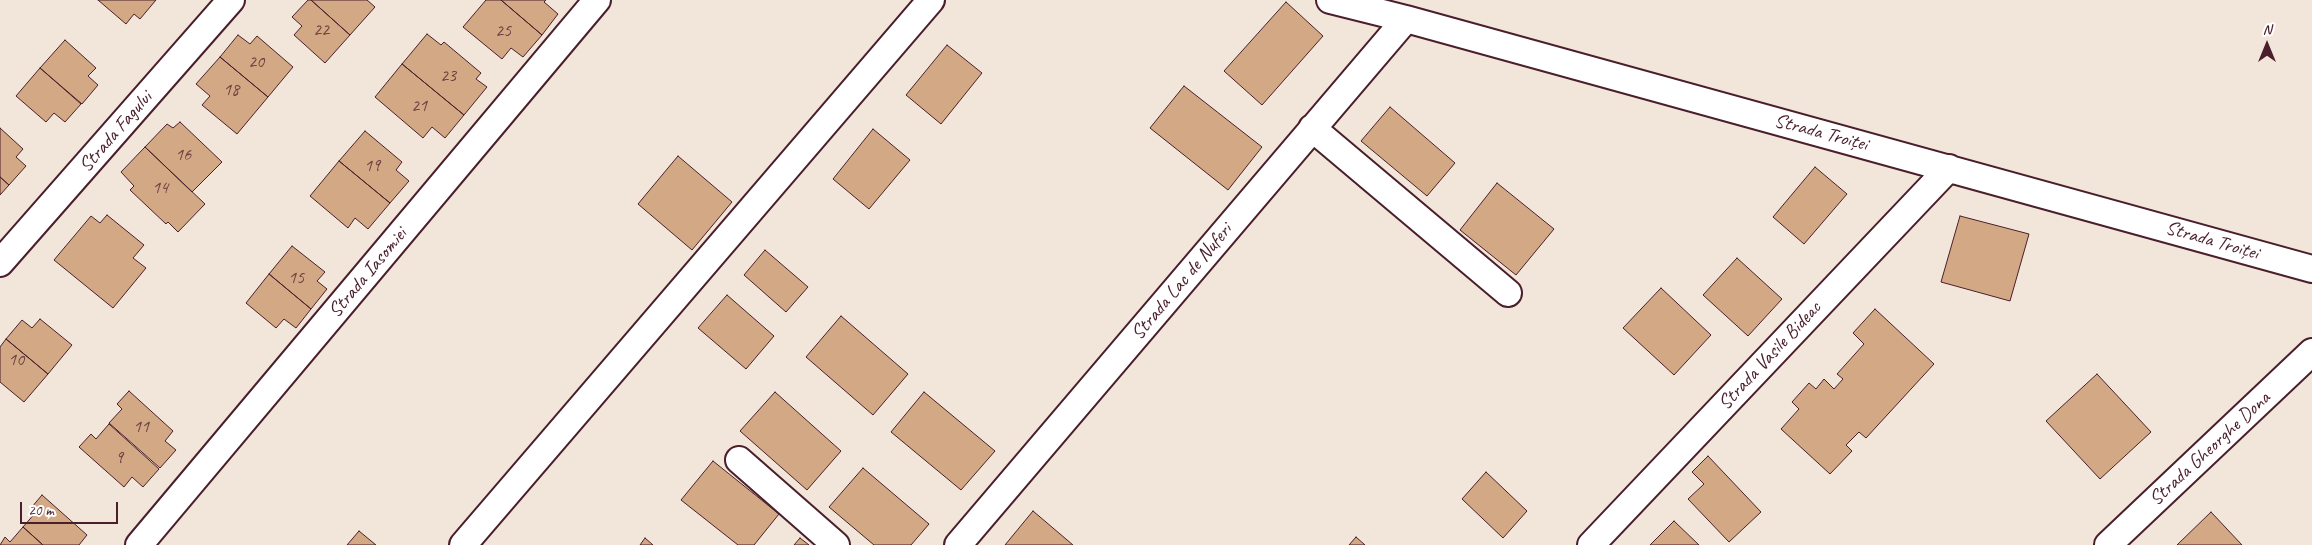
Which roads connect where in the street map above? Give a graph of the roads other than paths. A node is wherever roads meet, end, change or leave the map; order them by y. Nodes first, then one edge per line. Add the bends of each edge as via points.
1 (231, 0) edge
2 (597, 0) edge
3 (931, 0) edge
4 (1330, 0) edge
5 (1406, 18) junction
6 (1312, 128) junction
7 (1949, 168) junction
8 (0, 263) edge
9 (2312, 269) edge
10 (1508, 293) dead end
11 (2312, 352) edge
12 (739, 460) dead end
13 (140, 545) edge
14 (463, 545) edge
15 (836, 545) edge
16 (958, 545) edge
17 (1592, 545) edge
18 (2108, 545) edge

1 - 8 street, Strada Fagului
2 - 13 street, Strada Iasomiei
3 - 14 street
4 - 5 street, Strada Troiței
5 - 6 street, Strada Lac de Nuferi
5 - 7 street, Strada Troiței
6 - 10 street
6 - 16 street, Strada Lac de Nuferi
7 - 9 street, Strada Troiței
7 - 17 street, Strada Vasile Bideac
11 - 18 street, Strada Gheorghe Dona
12 - 15 street

